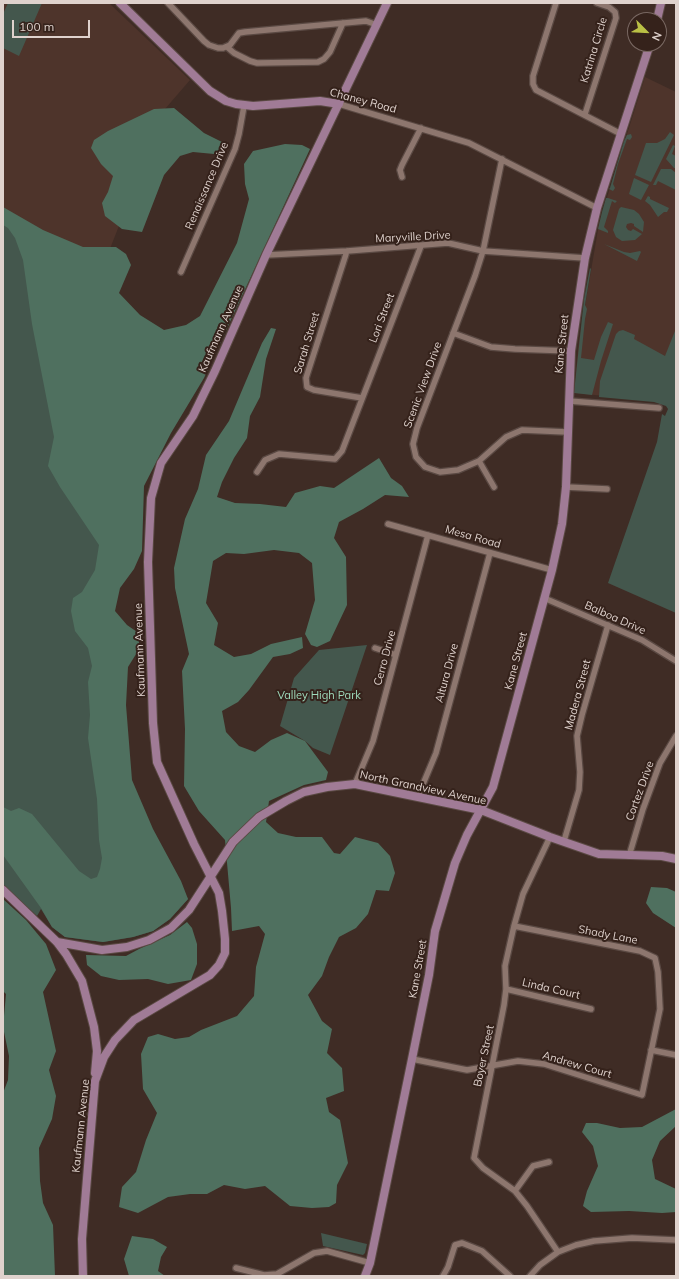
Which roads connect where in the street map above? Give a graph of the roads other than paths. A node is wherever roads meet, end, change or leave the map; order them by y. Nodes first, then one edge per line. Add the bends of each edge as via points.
1 (120, 3) edge
2 (168, 3) edge
3 (387, 3) edge
4 (556, 3) edge
5 (597, 3) edge
6 (343, 24) junction
7 (377, 25) junction
8 (227, 47) junction
9 (647, 52) edge
10 (338, 104) junction
11 (244, 106) junction
12 (585, 114) junction
13 (420, 128) junction
14 (621, 134) junction
15 (502, 159) junction
16 (402, 177) dead end
17 (597, 208) junction
18 (421, 246) junction
19 (347, 251) junction
20 (483, 251) junction
21 (266, 255) junction
22 (585, 258) junction
23 (181, 272) dead end
24 (453, 333) junction
25 (571, 351) junction
26 (362, 398) junction
27 (569, 401) junction
28 (659, 408) dead end
29 (567, 432) junction
30 (480, 461) junction
31 (257, 472) dead end
32 (494, 487) dead end
33 (566, 487) junction
34 (608, 489) dead end
35 (388, 524) dead end
36 (428, 535) junction
37 (490, 553) junction
38 (552, 570) junction
39 (544, 598) junction
40 (608, 625) junction
41 (375, 648) dead end
42 (396, 655) junction
43 (676, 661) edge
44 (676, 736) edge
45 (355, 784) junction
46 (418, 796) junction
47 (481, 810) junction
48 (550, 837) junction
49 (564, 841) junction
50 (629, 856) junction
51 (676, 859) edge
52 (211, 877) junction
53 (3, 890) edge
54 (514, 926) junction
55 (57, 942) junction
56 (506, 989) junction
57 (591, 1009) dead end
58 (651, 1050) junction
59 (676, 1055) edge
60 (412, 1058) junction
61 (491, 1066) junction
62 (95, 1081) junction
63 (642, 1095) joint
64 (549, 1162) dead end
65 (515, 1191) junction
66 (676, 1240) edge
67 (558, 1252) junction
68 (370, 1263) junction
69 (236, 1268) dead end
70 (83, 1276) edge
71 (365, 1276) edge
72 (443, 1276) edge
73 (510, 1276) edge
74 (530, 1276) edge

1 - 11 street, Chaney Road via 210,91 226,101
2 - 8 street via 209,45
3 - 7 street, Kaufmann Avenue
4 - 12 street via 532,84 536,90
5 - 12 street, Katrina Circle via 609,7 615,12 616,18
6 - 7 street via 366,21
6 - 8 street via 239,33
6 - 8 street via 330,52 318,62 257,63 234,54
7 - 10 street, Kaufmann Avenue
9 - 14 street, Kane Street
10 - 11 street, Chaney Road via 320,101
10 - 13 street, Chaney Road
10 - 21 street, Kaufmann Avenue
11 - 23 street, Renaissance Drive via 235,150
12 - 14 street
13 - 15 street, Chaney Road via 469,143
13 - 16 street via 400,170
14 - 17 street, Kane Street
15 - 17 street, Chaney Road
15 - 20 street, Scenic View Drive
17 - 22 street, Kane Street
18 - 19 street, Maryville Drive
18 - 20 street, Maryville Drive via 448,243
18 - 26 street, Lori Street
19 - 21 street, Maryville Drive
19 - 26 street, Sarah Street via 306,378 307,387 314,390
20 - 22 street, Maryville Drive
20 - 24 street, Scenic View Drive
21 - 52 street, Kaufmann Avenue via 193,416 161,464 151,498 148,562 153,723 157,762
22 - 25 street, Kane Street
24 - 25 street via 491,347
24 - 30 street, Scenic View Drive via 413,444 416,457 425,467 440,472 458,470
25 - 27 street, Kane Street
26 - 31 street, Lori Street via 342,451 335,459 279,454 264,460
27 - 28 street
27 - 29 street, Kane Street
29 - 30 street, Scenic View Drive via 522,430 506,437
29 - 33 street, Kane Street
30 - 32 street
33 - 34 street
33 - 38 street, Kane Street via 562,524
35 - 36 street, Mesa Road
36 - 37 street, Mesa Road
36 - 42 street, Cerro Drive
37 - 38 street, Mesa Road
37 - 46 street, Altura Drive via 436,753
38 - 39 street, Kane Street
39 - 40 street, Balboa Drive
39 - 47 street, Kane Street via 493,787
40 - 43 street, Balboa Drive via 642,640
40 - 49 street, Madera Street via 577,736 579,790
41 - 42 street
42 - 45 street, Cerro Drive via 372,741
44 - 50 street, Cortez Drive via 660,763
45 - 46 street, North Grandview Avenue
45 - 52 street, North Grandview Avenue via 304,792 259,817 234,842
46 - 47 street, North Grandview Avenue
47 - 48 street, North Grandview Avenue
47 - 60 street, Kane Street via 454,863 437,923
48 - 49 street, North Grandview Avenue
48 - 54 street, Boyer Street via 523,894
49 - 50 street, North Grandview Avenue via 599,854
50 - 51 street, North Grandview Avenue via 662,856
52 - 55 street, North Grandview Avenue via 189,910 171,928 149,940 127,947 102,950
52 - 62 street, Kaufmann Avenue via 219,893 224,932 225,953 219,965 210,975 134,1020 115,1040 104,1057
53 - 55 street
54 - 56 street, Boyer Street via 505,966
54 - 58 street, Shady Lane via 640,951 655,958 660,1009
55 - 62 street via 82,981 89,1004 97,1051
56 - 57 street, Linda Court
56 - 61 street, Boyer Street
58 - 59 street
58 - 63 street, Shady Lane
60 - 61 street, Andrew Court via 467,1070
60 - 68 street, Kane Street
61 - 63 street, Andrew Court via 518,1061 544,1064
61 - 65 street, Boyer Street via 474,1158 483,1168
62 - 70 street, Kaufmann Avenue via 82,1238
64 - 65 street via 533,1166
65 - 67 street, Boyer Street
66 - 67 street via 632,1238 594,1241 576,1244
67 - 74 street
68 - 69 street via 327,1251 314,1253 277,1274 264,1276
68 - 71 street, Kane Street
72 - 73 street via 455,1245 462,1243 482,1251

